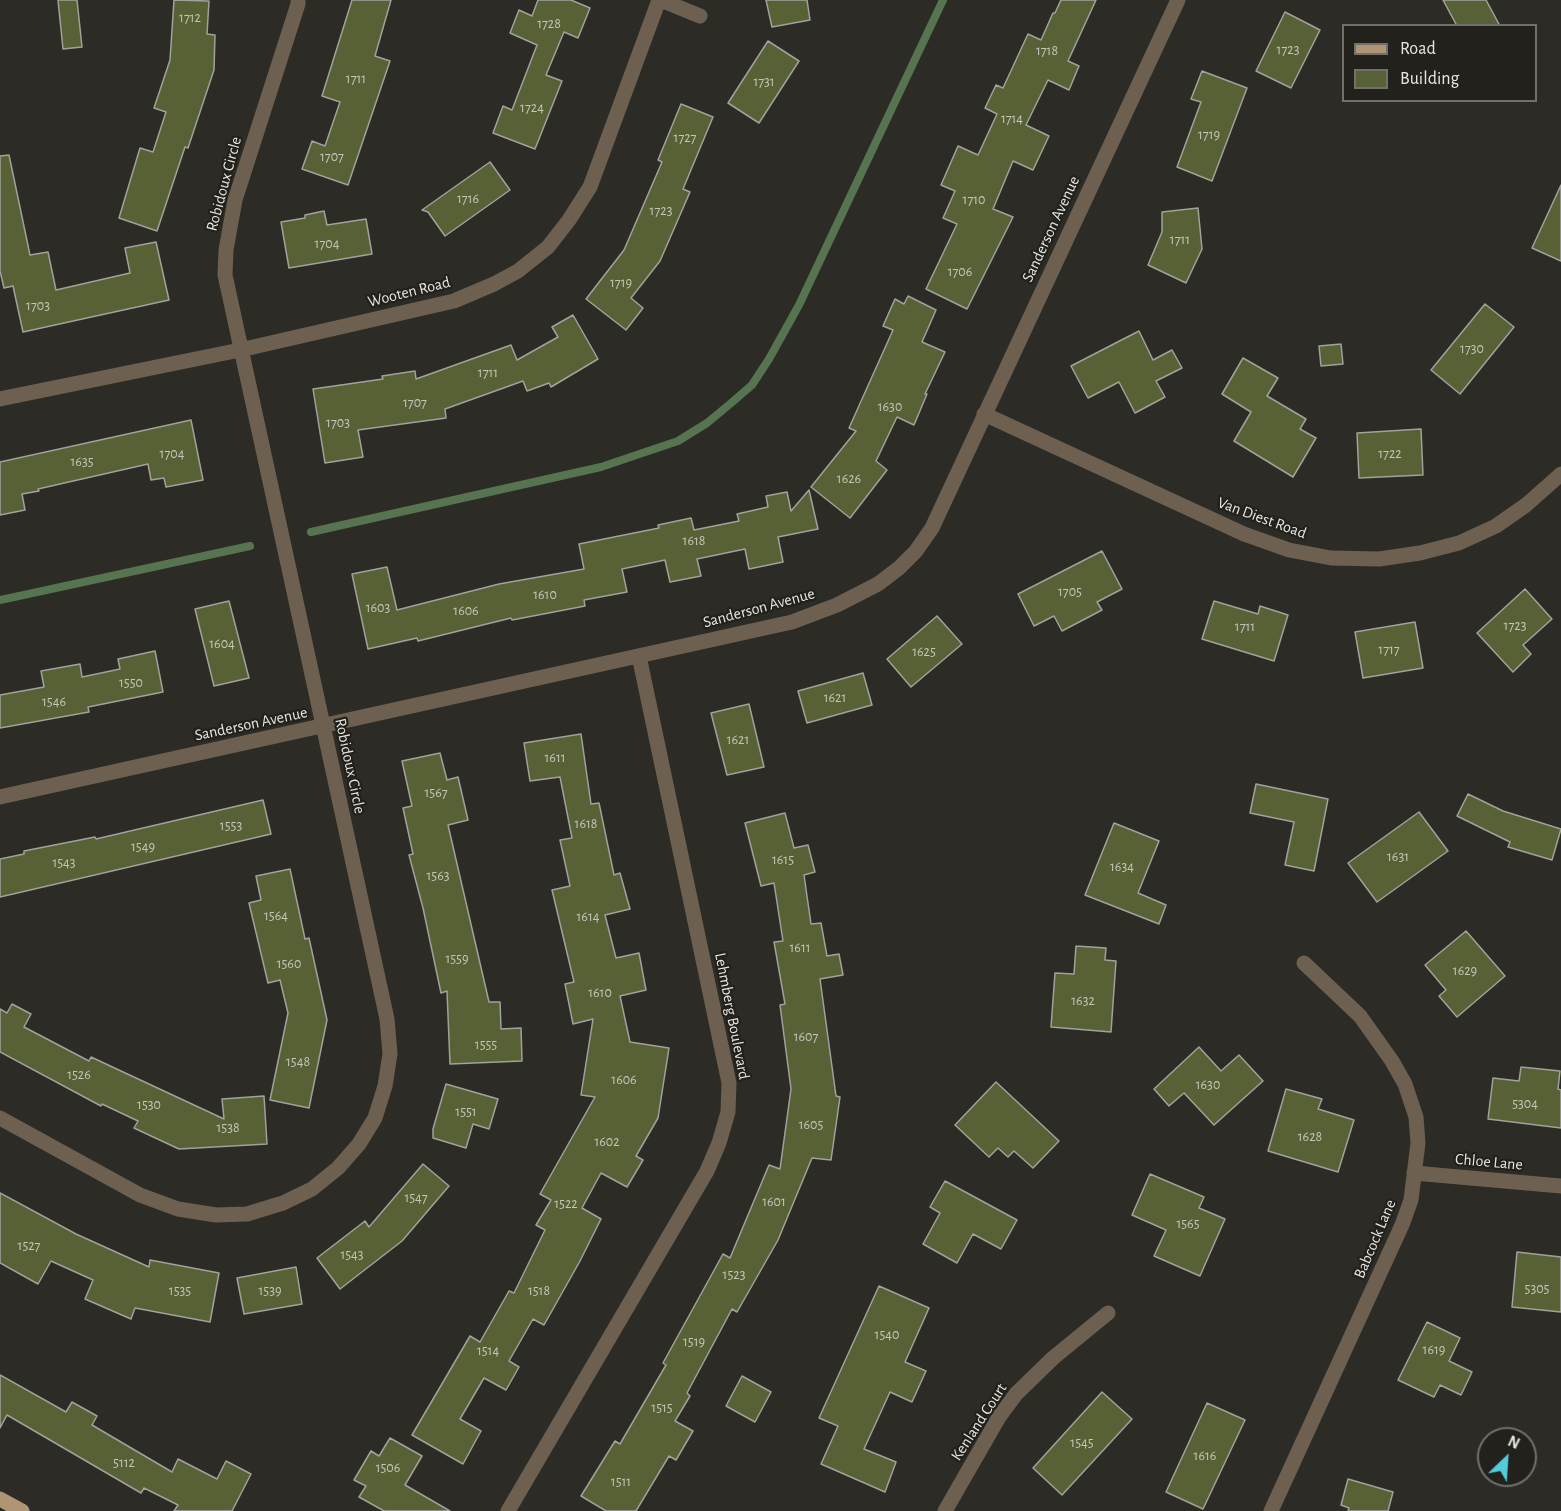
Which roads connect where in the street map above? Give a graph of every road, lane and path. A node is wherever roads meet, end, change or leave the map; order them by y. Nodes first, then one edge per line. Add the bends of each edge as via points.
1 (298, 0) edge
2 (660, 0) edge
3 (1178, 0) edge
4 (700, 16) dead end
5 (240, 350) junction
6 (0, 399) edge
7 (984, 414) junction
8 (1561, 474) edge
9 (639, 656) junction
10 (323, 727) junction
11 (0, 797) edge
12 (1304, 963) dead end
13 (0, 1118) edge
14 (1414, 1173) junction
15 (1561, 1186) edge
16 (1108, 1313) dead end
17 (0, 1499) edge
18 (22, 1511) edge
19 (508, 1511) edge
20 (945, 1511) edge
21 (1271, 1511) edge

1 - 5 street, Robidoux Circle via 229,224 225,275
2 - 4 street, Wooten Road
2 - 5 street, Wooten Road via 590,187 548,247 518,271 454,301
3 - 7 street, Sanderson Avenue
5 - 6 street, Wooten Road
5 - 10 street, Robidoux Circle
7 - 8 street, Van Diest Road via 1244,534 1288,550 1331,558 1379,559 1459,543 1496,526
7 - 9 street, Sanderson Avenue via 932,528 899,568 878,584 792,622
9 - 10 street, Sanderson Avenue
9 - 19 street, Lehmberg Boulevard via 729,1083 728,1112 707,1171
10 - 11 street, Sanderson Avenue
10 - 13 street, Robidoux Circle via 387,1019 390,1054 385,1086 375,1118 359,1144 312,1189 247,1214 216,1215 178,1209 140,1196
12 - 14 street, Babcock Lane via 1360,1016 1405,1084 1416,1118
14 - 15 street, Chloe Lane
14 - 21 street, Babcock Lane via 1411,1200 1402,1225
16 - 20 street, Kenland Court via 1016,1394
17 - 18 main road

